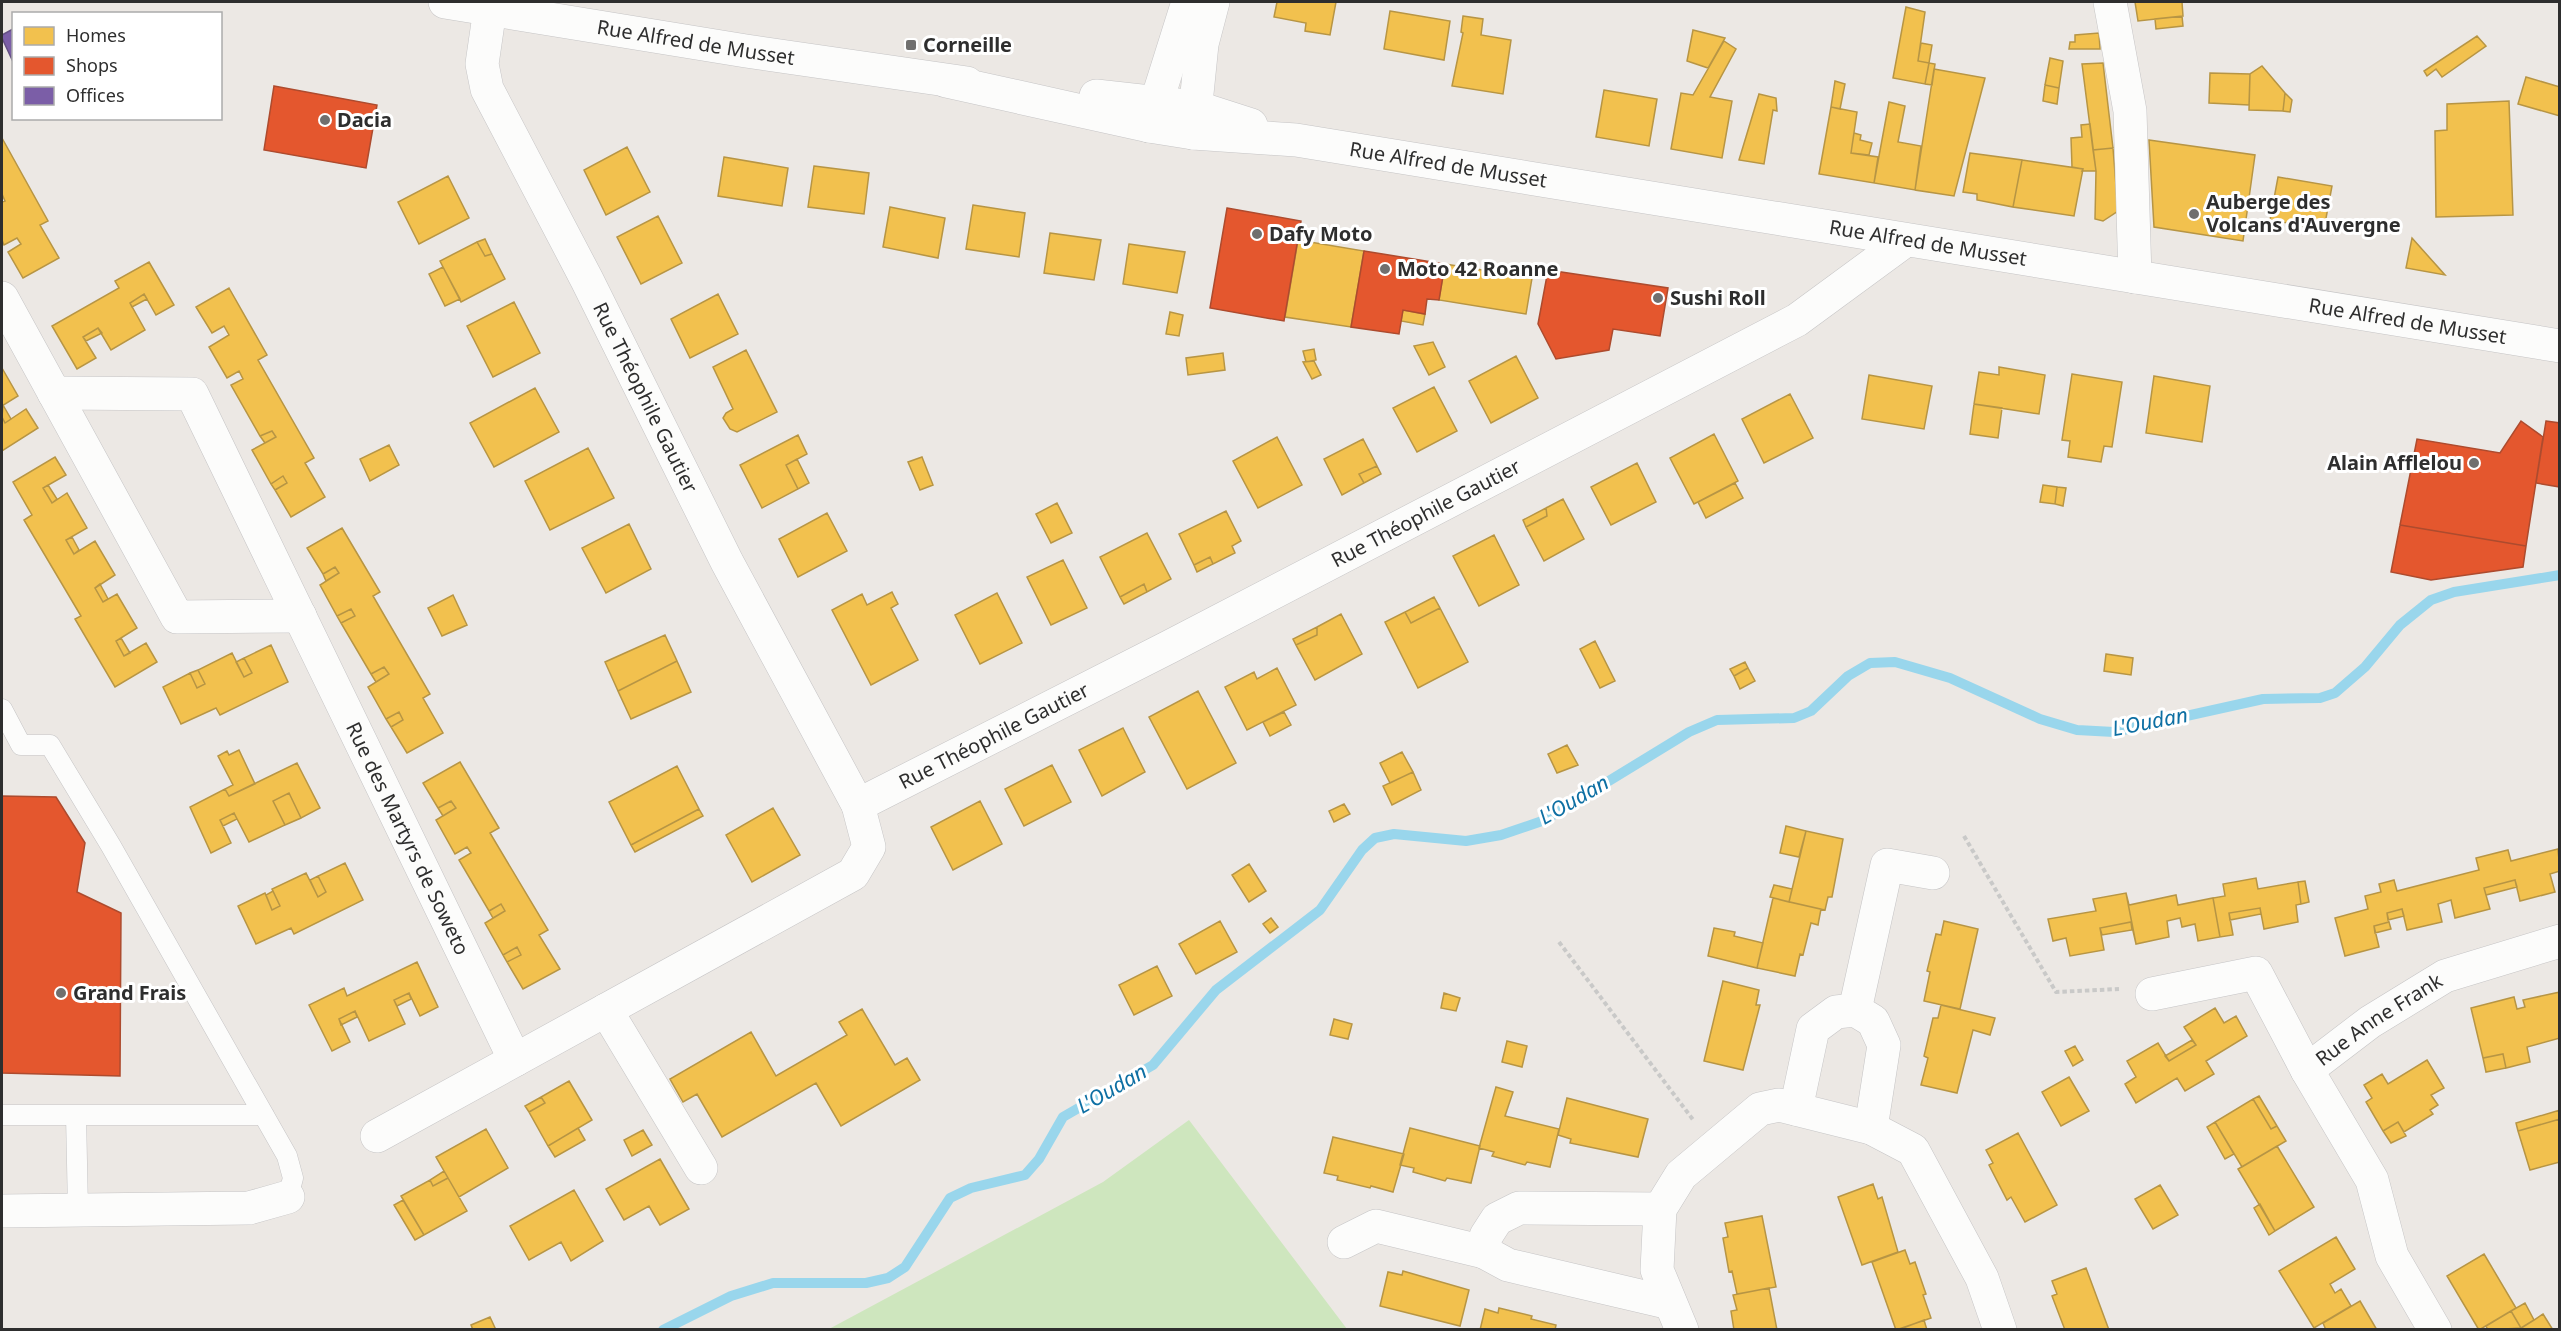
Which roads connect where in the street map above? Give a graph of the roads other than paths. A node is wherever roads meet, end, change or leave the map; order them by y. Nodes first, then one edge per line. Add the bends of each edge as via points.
1 (444, 2) edge
2 (1188, 2) edge
3 (1213, 2) edge
4 (2110, 2) edge
5 (490, 9) junction
6 (1153, 114) junction
7 (1194, 120) junction
8 (1906, 240) junction
9 (2135, 277) junction
10 (2, 298) edge
11 (2559, 346) edge
12 (54, 393) junction
13 (300, 616) junction
14 (2, 709) edge
15 (2, 745) edge
16 (21, 745) junction
17 (858, 805) junction
18 (1933, 873) dead end
19 (2559, 941) edge
20 (2152, 994) road end
21 (606, 1010) junction
22 (1855, 1010) junction
23 (515, 1060) junction
24 (2307, 1070) junction
25 (1796, 1110) junction
26 (2, 1115) edge
27 (76, 1115) junction
28 (264, 1115) junction
29 (1871, 1128) junction
30 (377, 1136) dead end
31 (701, 1168) dead end
32 (288, 1197) joint
33 (1660, 1209) junction
34 (78, 1210) junction
35 (2, 1211) edge
36 (1344, 1242) dead end
37 (1484, 1252) junction
38 (1676, 1316) edge
39 (2000, 1329) edge
40 (2436, 1329) edge

1 - 5 street, Rue Alfred de Musset
2 - 6 street
3 - 7 street via 1202,44
4 - 9 street via 2130,111
5 - 6 street, Rue Alfred de Musset
5 - 17 street, Rue Théophile Gautier via 482,63 487,89 727,562
6 - 7 street, Rue Alfred de Musset
7 - 8 street, Rue Alfred de Musset
8 - 9 street, Rue Alfred de Musset
8 - 17 street, Rue Théophile Gautier via 1797,320
9 - 11 street, Rue Alfred de Musset
10 - 12 street
12 - 13 street via 177,617
12 - 13 street, Rue des Martyrs de Soweto via 192,394
13 - 23 street, Rue des Martyrs de Soweto
14 - 16 lane
15 - 16 lane
16 - 28 lane via 50,745
17 - 21 street via 869,847 853,874
18 - 22 street via 1887,865
19 - 24 street, Rue Anne Frank via 2445,976 2370,1022
20 - 24 street via 2256,973
21 - 23 street
21 - 31 street
22 - 25 street via 1836,1012 1813,1029
22 - 29 street via 1873,1021 1884,1045
23 - 30 street
24 - 40 street, Rue Anne Frank via 2372,1180 2392,1256
25 - 29 street
25 - 33 street via 1779,1105 1760,1109 1681,1175
26 - 27 lane
27 - 28 lane
27 - 34 lane
28 - 32 lane via 287,1156 293,1178
29 - 39 street via 1913,1150 1982,1278
32 - 34 street via 249,1208
33 - 37 street via 1520,1208 1497,1219 1486,1236
33 - 38 street via 1657,1270
34 - 35 street
36 - 37 street via 1376,1226
37 - 38 street via 1508,1265

